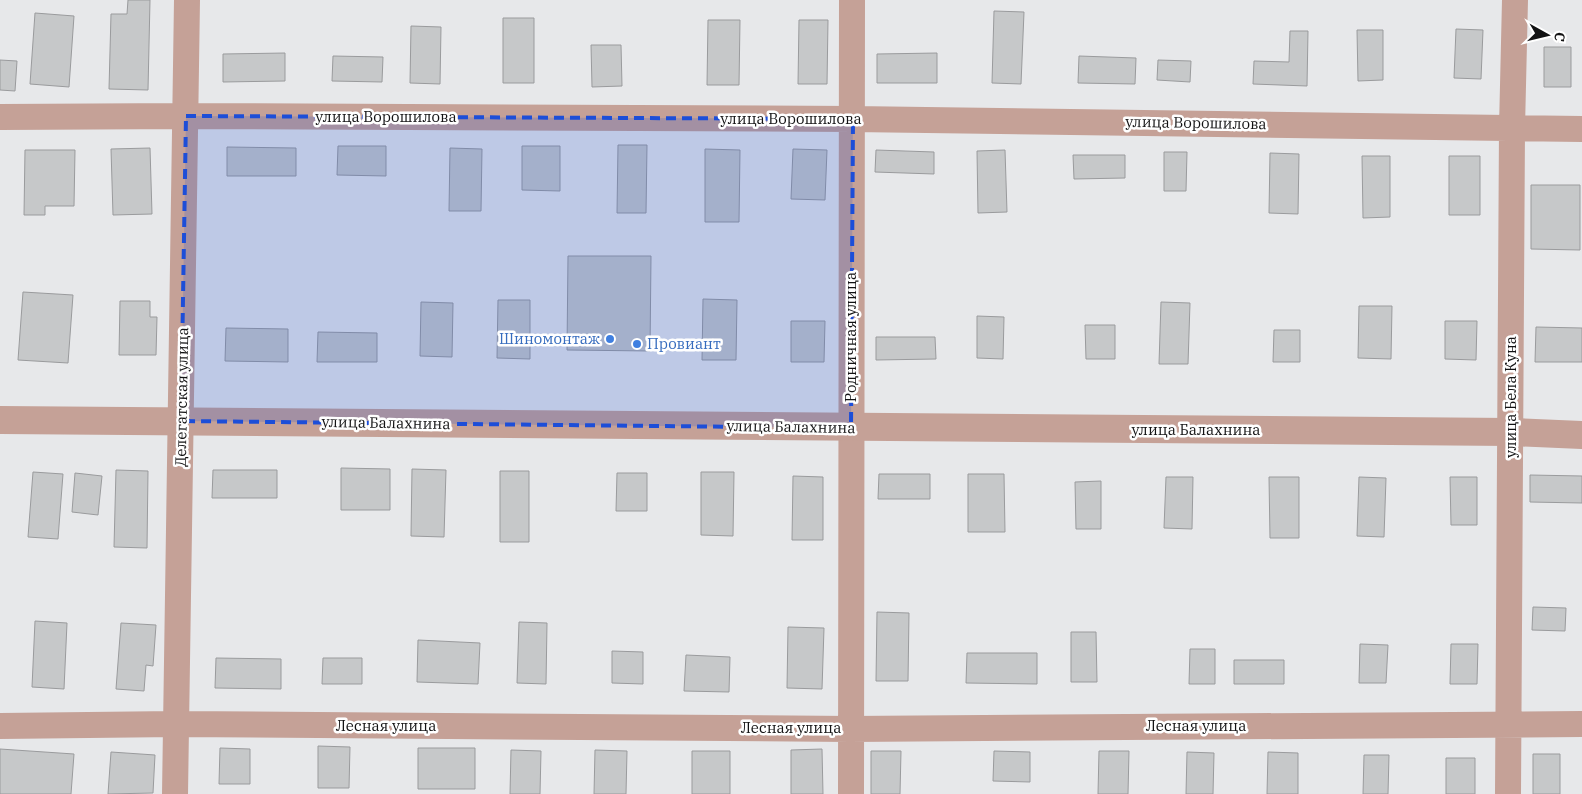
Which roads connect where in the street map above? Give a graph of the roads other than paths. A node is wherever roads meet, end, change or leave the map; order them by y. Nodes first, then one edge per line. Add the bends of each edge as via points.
1 (187, 0) edge
2 (852, 0) edge
3 (1515, 0) edge
4 (186, 116) junction
5 (0, 117) edge
6 (853, 119) junction
7 (1512, 128) junction
8 (1582, 129) edge
9 (0, 420) edge
10 (181, 421) junction
11 (851, 428) junction
12 (1510, 432) junction
13 (1582, 435) edge
14 (176, 724) junction
15 (1582, 724) edge
16 (0, 726) edge
17 (1509, 726) junction
18 (850, 729) junction
19 (175, 794) edge
20 (851, 794) edge
21 (1508, 794) edge

1 - 4 street, Делегатская улица
2 - 6 street, Родничная улица
3 - 7 street, улица Бела Куна
4 - 5 street, улица Ворошилова
4 - 6 street, улица Ворошилова
4 - 10 street, Делегатская улица
6 - 7 street, улица Ворошилова
6 - 11 street, Родничная улица
7 - 8 street, улица Ворошилова
7 - 12 street, улица Бела Куна
9 - 10 street, улица Балахнина
10 - 11 street, улица Балахнина
10 - 14 street, Делегатская улица
11 - 12 street, улица Балахнина
11 - 18 street, Родничная улица
12 - 13 street, улица Балахнина
12 - 17 street, улица Бела Куна
14 - 16 street, Лесная улица
14 - 18 street, Лесная улица
14 - 19 street, Делегатская улица
15 - 17 street, Лесная улица
17 - 18 street, Лесная улица
17 - 21 street, улица Бела Куна
18 - 20 street, Родничная улица

